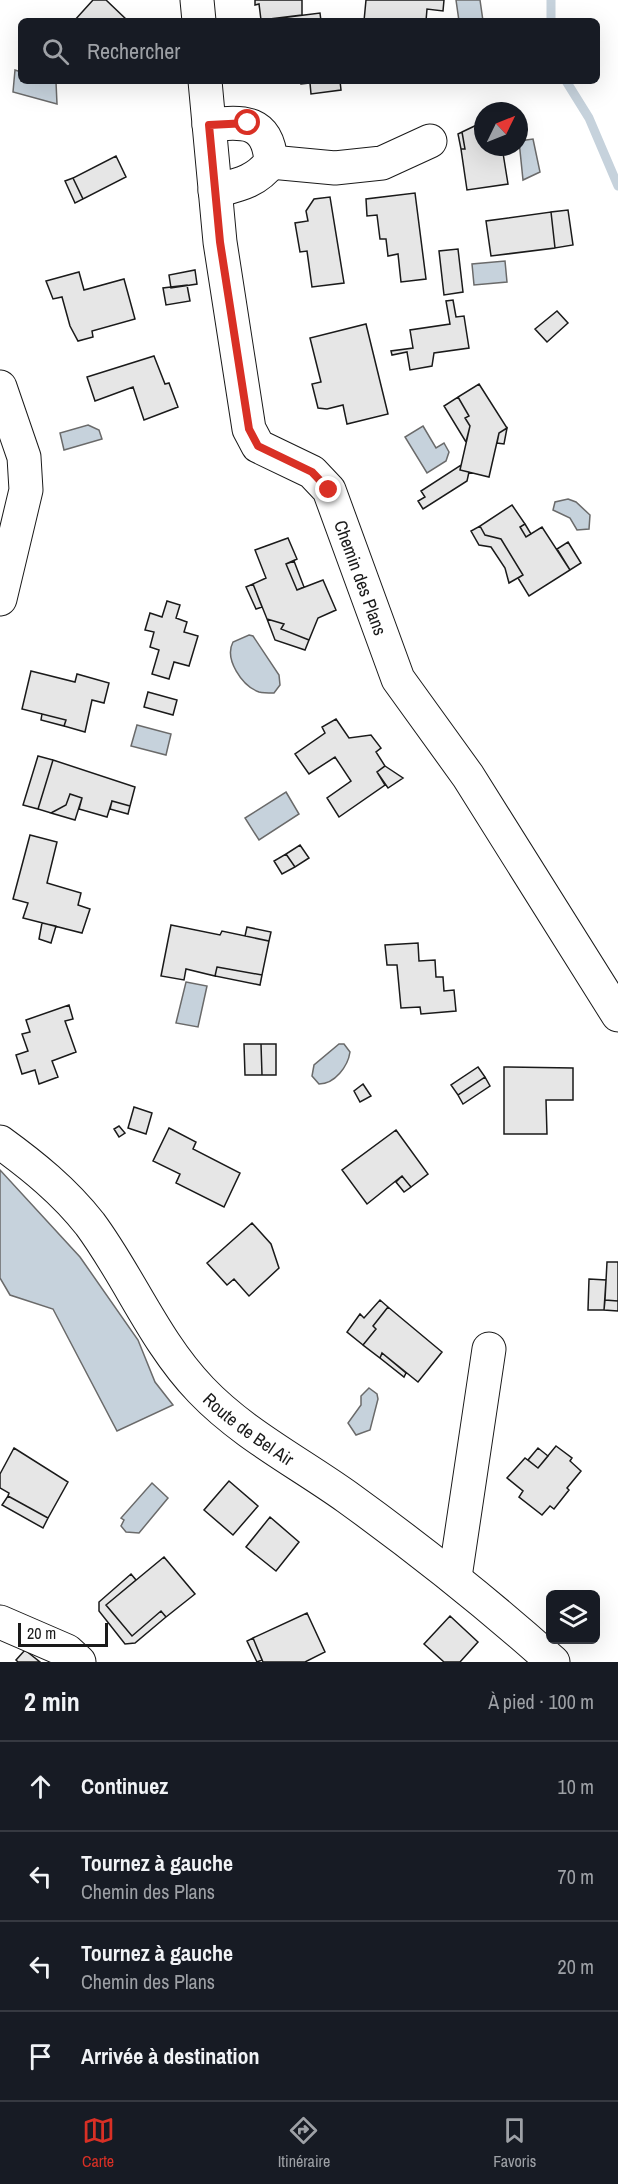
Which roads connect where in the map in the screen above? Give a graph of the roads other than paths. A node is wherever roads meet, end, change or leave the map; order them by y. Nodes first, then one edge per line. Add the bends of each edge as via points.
1 (197, 0) edge
2 (199, 18) edge
3 (205, 84) edge
4 (209, 125) junction
5 (430, 141) dead end
6 (271, 162) junction
7 (215, 191) junction
8 (0, 387) edge
9 (0, 599) edge
10 (618, 1016) edge
11 (0, 1142) edge
12 (489, 1348) dead end
13 (455, 1577) junction
14 (0, 1622) edge
15 (79, 1662) edge
16 (553, 1662) edge

1 - 2 street
3 - 4 street, Chemin des Plans
4 - 6 street via 248,123 270,145
4 - 7 street, Chemin des Plans
5 - 6 street via 382,163 335,168
6 - 7 street via 263,174 250,182
7 - 10 street, Chemin des Plans via 249,429 258,446 312,472 329,490 398,680 468,776
8 - 9 street via 24,457 26,490
11 - 13 street, Route de Bel Air via 43,1173 90,1225 172,1358 202,1391 234,1421
12 - 13 street
13 - 16 street, Route de Bel Air
14 - 15 street via 67,1651

